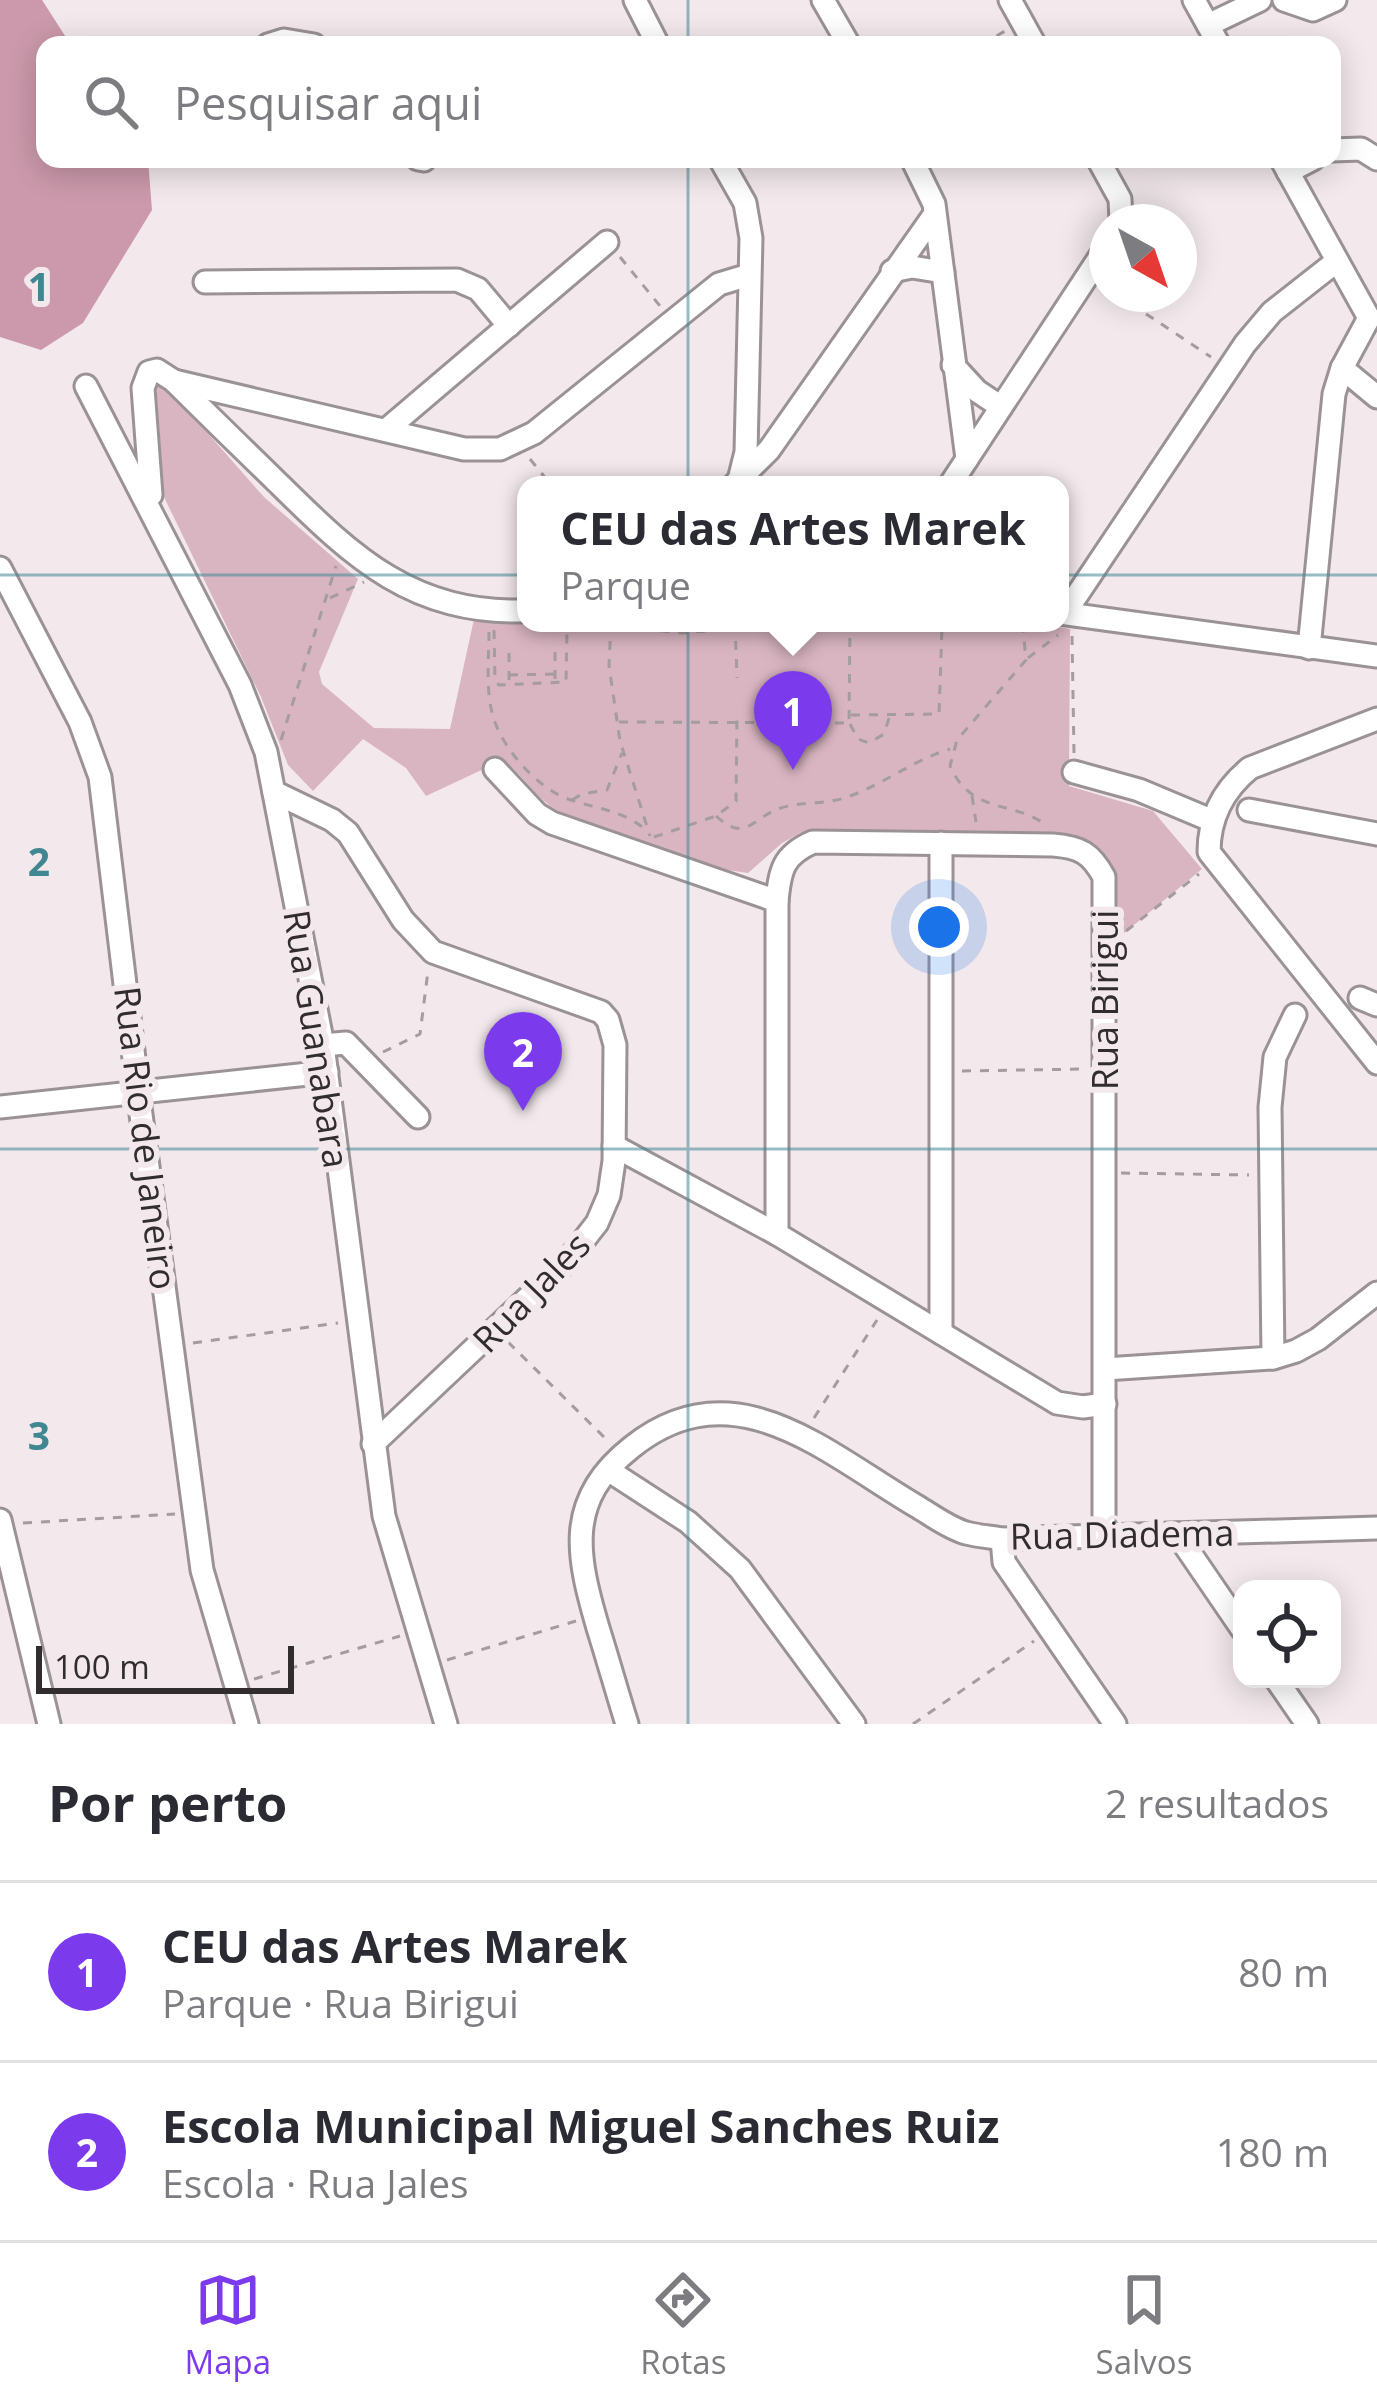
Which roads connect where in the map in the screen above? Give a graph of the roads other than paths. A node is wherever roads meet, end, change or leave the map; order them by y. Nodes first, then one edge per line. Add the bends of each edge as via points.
1 (634, 0) edge
2 (823, 0) edge
3 (1010, 0) edge
4 (1194, 0) edge
5 (1260, 0) edge
6 (1283, 0) edge
7 (1335, 0) edge
8 (1213, 35) edge
9 (653, 36) edge
10 (844, 36) edge
11 (1030, 36) edge
12 (1341, 149) edge
13 (1377, 160) edge
14 (724, 168) edge
15 (917, 168) edge
16 (1103, 168) edge
17 (1287, 168) edge
18 (1120, 204) edge
19 (934, 215) junction
20 (607, 242) road end
21 (1337, 260) junction
22 (892, 271) junction
23 (943, 272) junction
24 (1089, 273) edge
25 (749, 274) junction
26 (205, 282) dead end
27 (1373, 316) edge
28 (509, 326) junction
29 (953, 365) junction
30 (1342, 368) junction
31 (174, 381) junction
32 (86, 386) dead end
33 (1377, 397) edge
34 (1001, 407) junction
35 (748, 414) junction
36 (793, 414) junction
37 (386, 430) junction
38 (967, 459) junction
39 (738, 476) edge
40 (743, 476) edge
41 (956, 476) edge
42 (152, 508) junction
43 (0, 568) edge
44 (1069, 614) edge
45 (517, 618) edge
46 (1069, 623) edge
47 (1309, 648) junction
48 (1376, 656) edge
49 (1375, 720) edge
50 (495, 770) dead end
51 (1074, 772) road end
52 (274, 792) junction
53 (1249, 810) dead end
54 (1213, 820) junction
55 (1377, 834) edge
56 (960, 844) junction
57 (777, 901) junction
58 (1309, 979) junction
59 (1359, 998) edge
60 (1295, 1015) dead end
61 (323, 1045) junction
62 (1377, 1063) edge
63 (327, 1072) junction
64 (138, 1092) junction
65 (0, 1107) edge
66 (418, 1117) dead end
67 (614, 1146) junction
68 (777, 1234) junction
69 (1370, 1299) edge
70 (1377, 1323) edge
71 (941, 1333) junction
72 (1273, 1358) junction
73 (1105, 1369) junction
74 (1105, 1404) junction
75 (373, 1444) junction
76 (615, 1463) junction
77 (0, 1522) edge
78 (1376, 1531) edge
79 (1105, 1534) junction
80 (1178, 1534) junction
81 (1002, 1539) junction
82 (1233, 1616) edge
83 (1282, 1688) edge
84 (49, 1724) edge
85 (247, 1724) edge
86 (446, 1724) edge
87 (627, 1724) edge
88 (854, 1724) edge
89 (1115, 1724) edge
90 (1306, 1724) edge

1 - 9 street
2 - 10 street
3 - 11 street
4 - 8 street
5 - 8 street
6 - 7 street via 1306,10
12 - 13 street
14 - 25 street via 749,219
15 - 19 street
16 - 18 street
17 - 21 street
19 - 22 street
19 - 23 street
20 - 28 street
21 - 27 street
21 - 44 street via 1272,312 1228,368
22 - 23 street
22 - 36 street
23 - 29 street
24 - 34 street
25 - 35 street
25 - 37 street via 719,284 517,444 478,451
26 - 28 street via 457,280 478,289
27 - 30 street
28 - 37 street
29 - 34 street
29 - 38 street
30 - 33 street
30 - 47 street via 1329,420
31 - 37 street
31 - 42 street via 157,370 144,381
31 - 45 street via 380,574 443,601
32 - 42 street, Rua Guanabara
34 - 38 street
35 - 36 street
35 - 39 street
36 - 40 street
38 - 41 street
42 - 52 street, Rua Guanabara via 240,685
43 - 64 street, Rua Rio de Janeiro via 100,777
46 - 47 street
47 - 48 street
49 - 54 street via 1250,768
50 - 57 street via 552,823
51 - 54 street
52 - 61 street, Rua Guanabara
52 - 67 street, Rua Jales via 347,833 403,920 434,952 601,1012 615,1046
53 - 55 street
54 - 58 street via 1214,862
56 - 57 street, Rua Birigui via 813,842 783,861
56 - 71 street via 941,1071
56 - 73 street, Rua Birigui via 1087,852 1104,877
57 - 68 street
58 - 59 street
58 - 62 street
60 - 72 street via 1275,1057
61 - 63 street, Rua Guanabara
61 - 66 street via 346,1043
63 - 64 street
63 - 75 street, Rua Guanabara
64 - 65 street
64 - 85 street, Rua Rio de Janeiro via 206,1584
67 - 68 street
67 - 75 street, Rua Jales via 609,1196 568,1260
68 - 71 street
69 - 70 street
69 - 72 street via 1318,1339
71 - 74 street via 1058,1403
72 - 73 street
73 - 74 street, Rua Birigui
74 - 79 street, Rua Birigui
75 - 86 street, Rua Guanabara via 384,1516
76 - 81 street, Rua Diadema via 652,1430 679,1419 761,1418 952,1527
76 - 87 street via 588,1500 580,1564
76 - 88 street via 740,1569
77 - 84 street
78 - 80 street, Rua Diadema
79 - 80 street, Rua Diadema
79 - 81 street, Rua Diadema
80 - 82 street
81 - 89 street via 1004,1562
83 - 90 street

